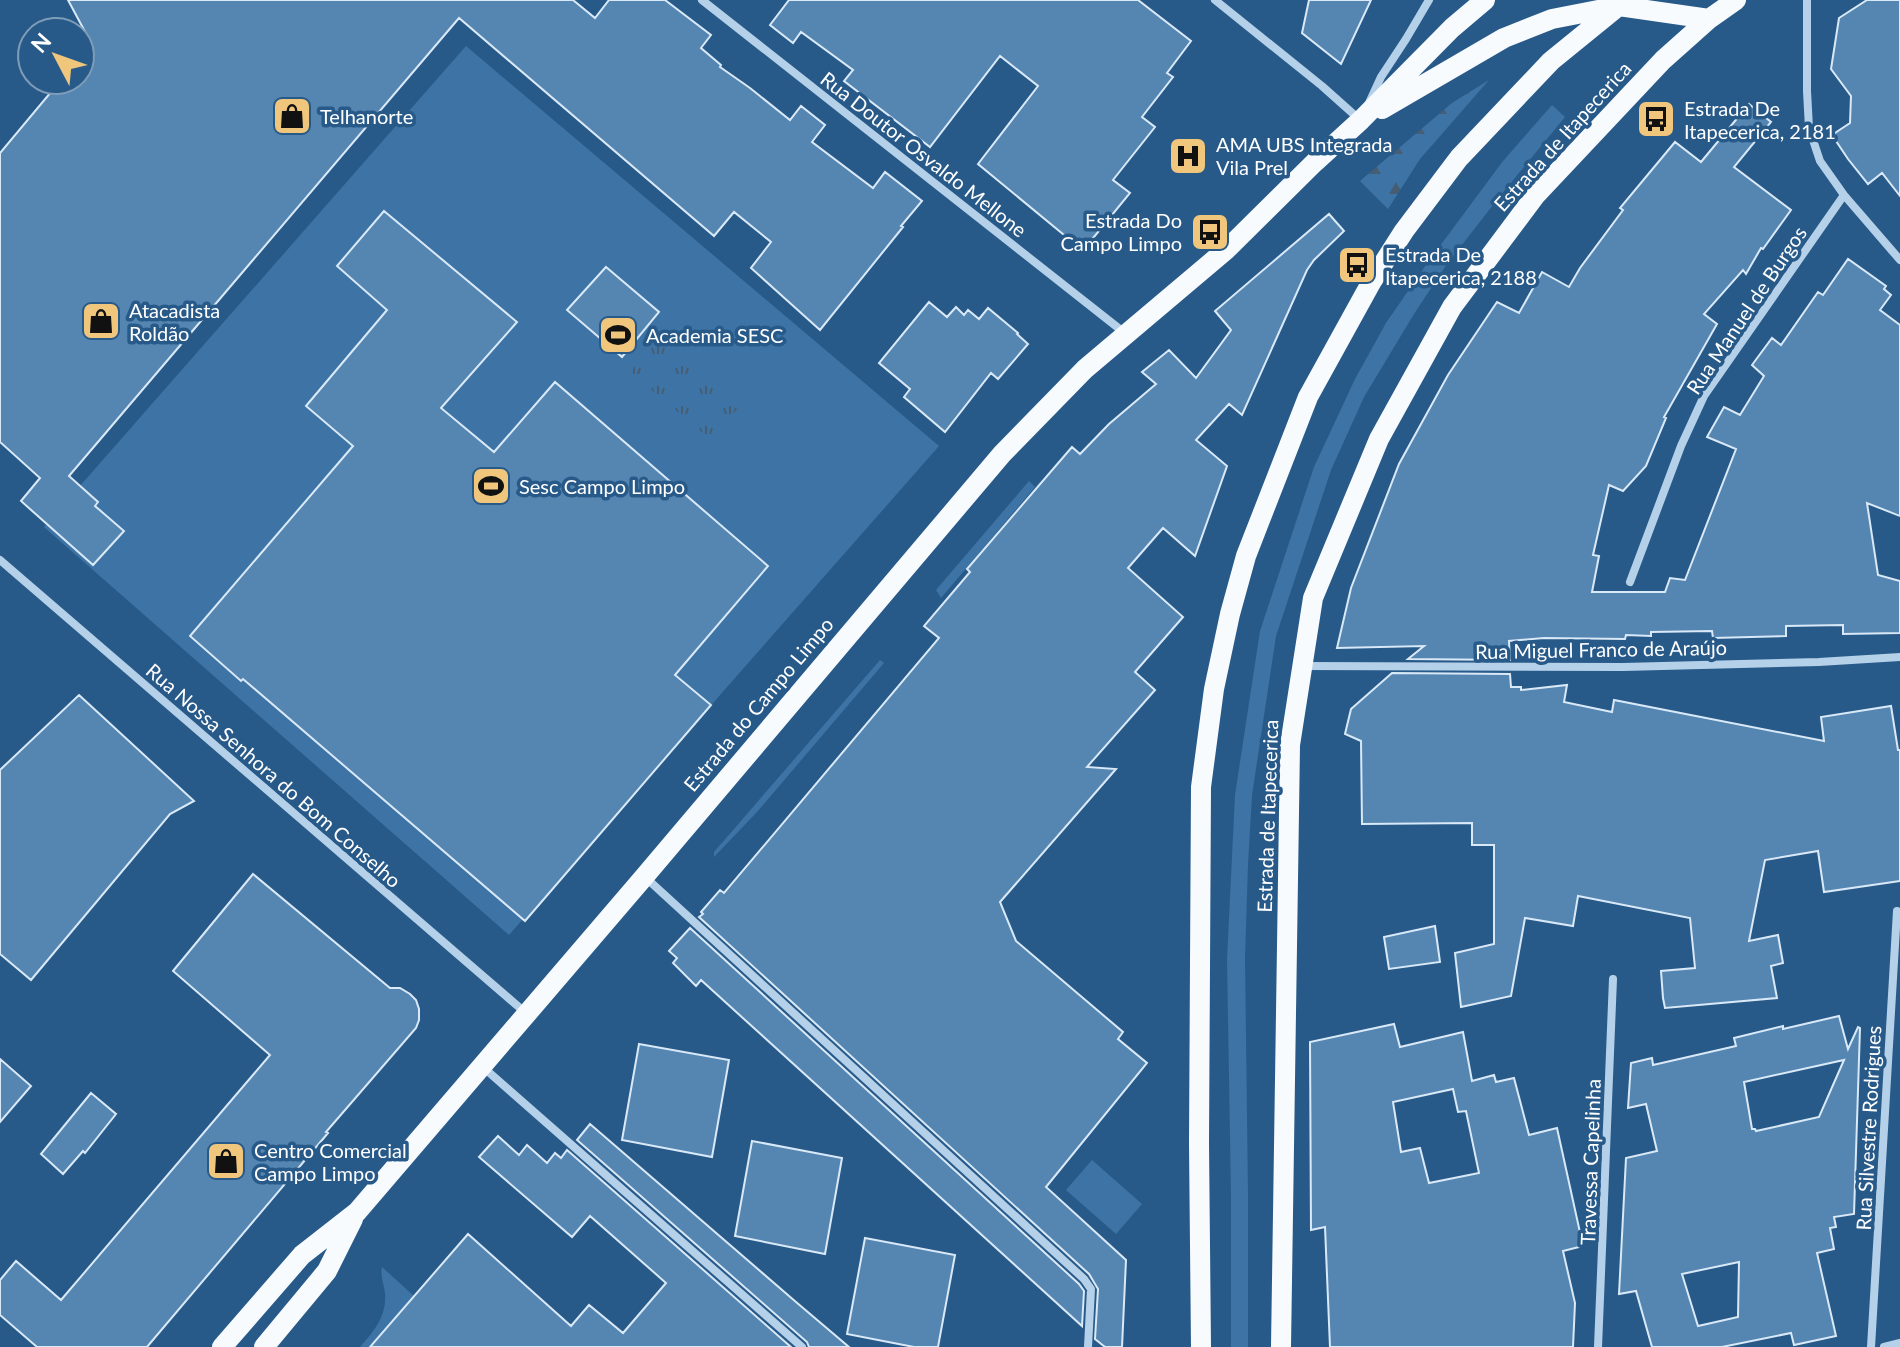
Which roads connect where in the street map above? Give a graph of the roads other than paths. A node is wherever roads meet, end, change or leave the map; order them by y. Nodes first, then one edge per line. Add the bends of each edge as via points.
1 (702, 0) edge
2 (1215, 0) edge
3 (1429, 0) edge
4 (1485, 0) edge
5 (1736, 0) edge
6 (1807, 0) edge
7 (1618, 2) edge
8 (1709, 19) junction
9 (1361, 120) junction
10 (1844, 195) junction
11 (1900, 260) edge
12 (1126, 334) junction
13 (0, 560) edge
14 (1630, 582) dead end
15 (1900, 657) edge
16 (1302, 666) junction
17 (644, 877) junction
18 (1897, 911) dead end
19 (1613, 979) dead end
20 (527, 1014) junction
21 (482, 1067) junction
22 (357, 1212) junction
23 (1900, 1343) edge
24 (222, 1347) edge
25 (264, 1347) edge
26 (802, 1347) edge
27 (1088, 1347) edge
28 (1201, 1347) edge
29 (1281, 1347) edge
30 (1598, 1347) edge
31 (1871, 1347) edge
32 (1884, 1347) edge

1 - 12 street, Rua Doutor Osvaldo Mellone
2 - 9 street
3 - 9 street
4 - 9 main road, Estrada do Campo Limpo
5 - 8 main road, Estrada de Itapecerica
6 - 10 street via 1809,128 1820,161
7 - 8 main road, Estrada do Campo Limpo
7 - 9 main road, Estrada do Campo Limpo via 1504,38
7 - 28 main road via 1551,61 1459,158 1404,231 1308,397 1246,556 1214,689 1201,787
8 - 16 main road, Estrada de Itapecerica via 1663,60 1535,196 1452,307 1379,439 1341,528 1313,598
9 - 12 main road, Estrada do Campo Limpo via 1227,249
10 - 11 street
10 - 14 street, Rua Manuel de Burgos via 1704,396
12 - 17 main road, Estrada do Campo Limpo via 1002,454
13 - 20 street, Rua Nossa Senhora do Bom Conselho
15 - 16 street, Rua Miguel Franco de Araújo via 1623,667
16 - 29 main road, Estrada de Itapecerica via 1290,745
17 - 20 main road, Estrada do Campo Limpo
17 - 27 street via 1084,1279 1091,1289
18 - 31 street, Rua Silvestre Rodrigues
19 - 30 street, Travessa Capelinha
20 - 21 main road, Estrada do Campo Limpo
21 - 22 main road, Estrada do Campo Limpo
21 - 26 street
22 - 24 main road, Estrada do Campo Limpo via 302,1255
22 - 25 main road via 327,1271
23 - 32 street

